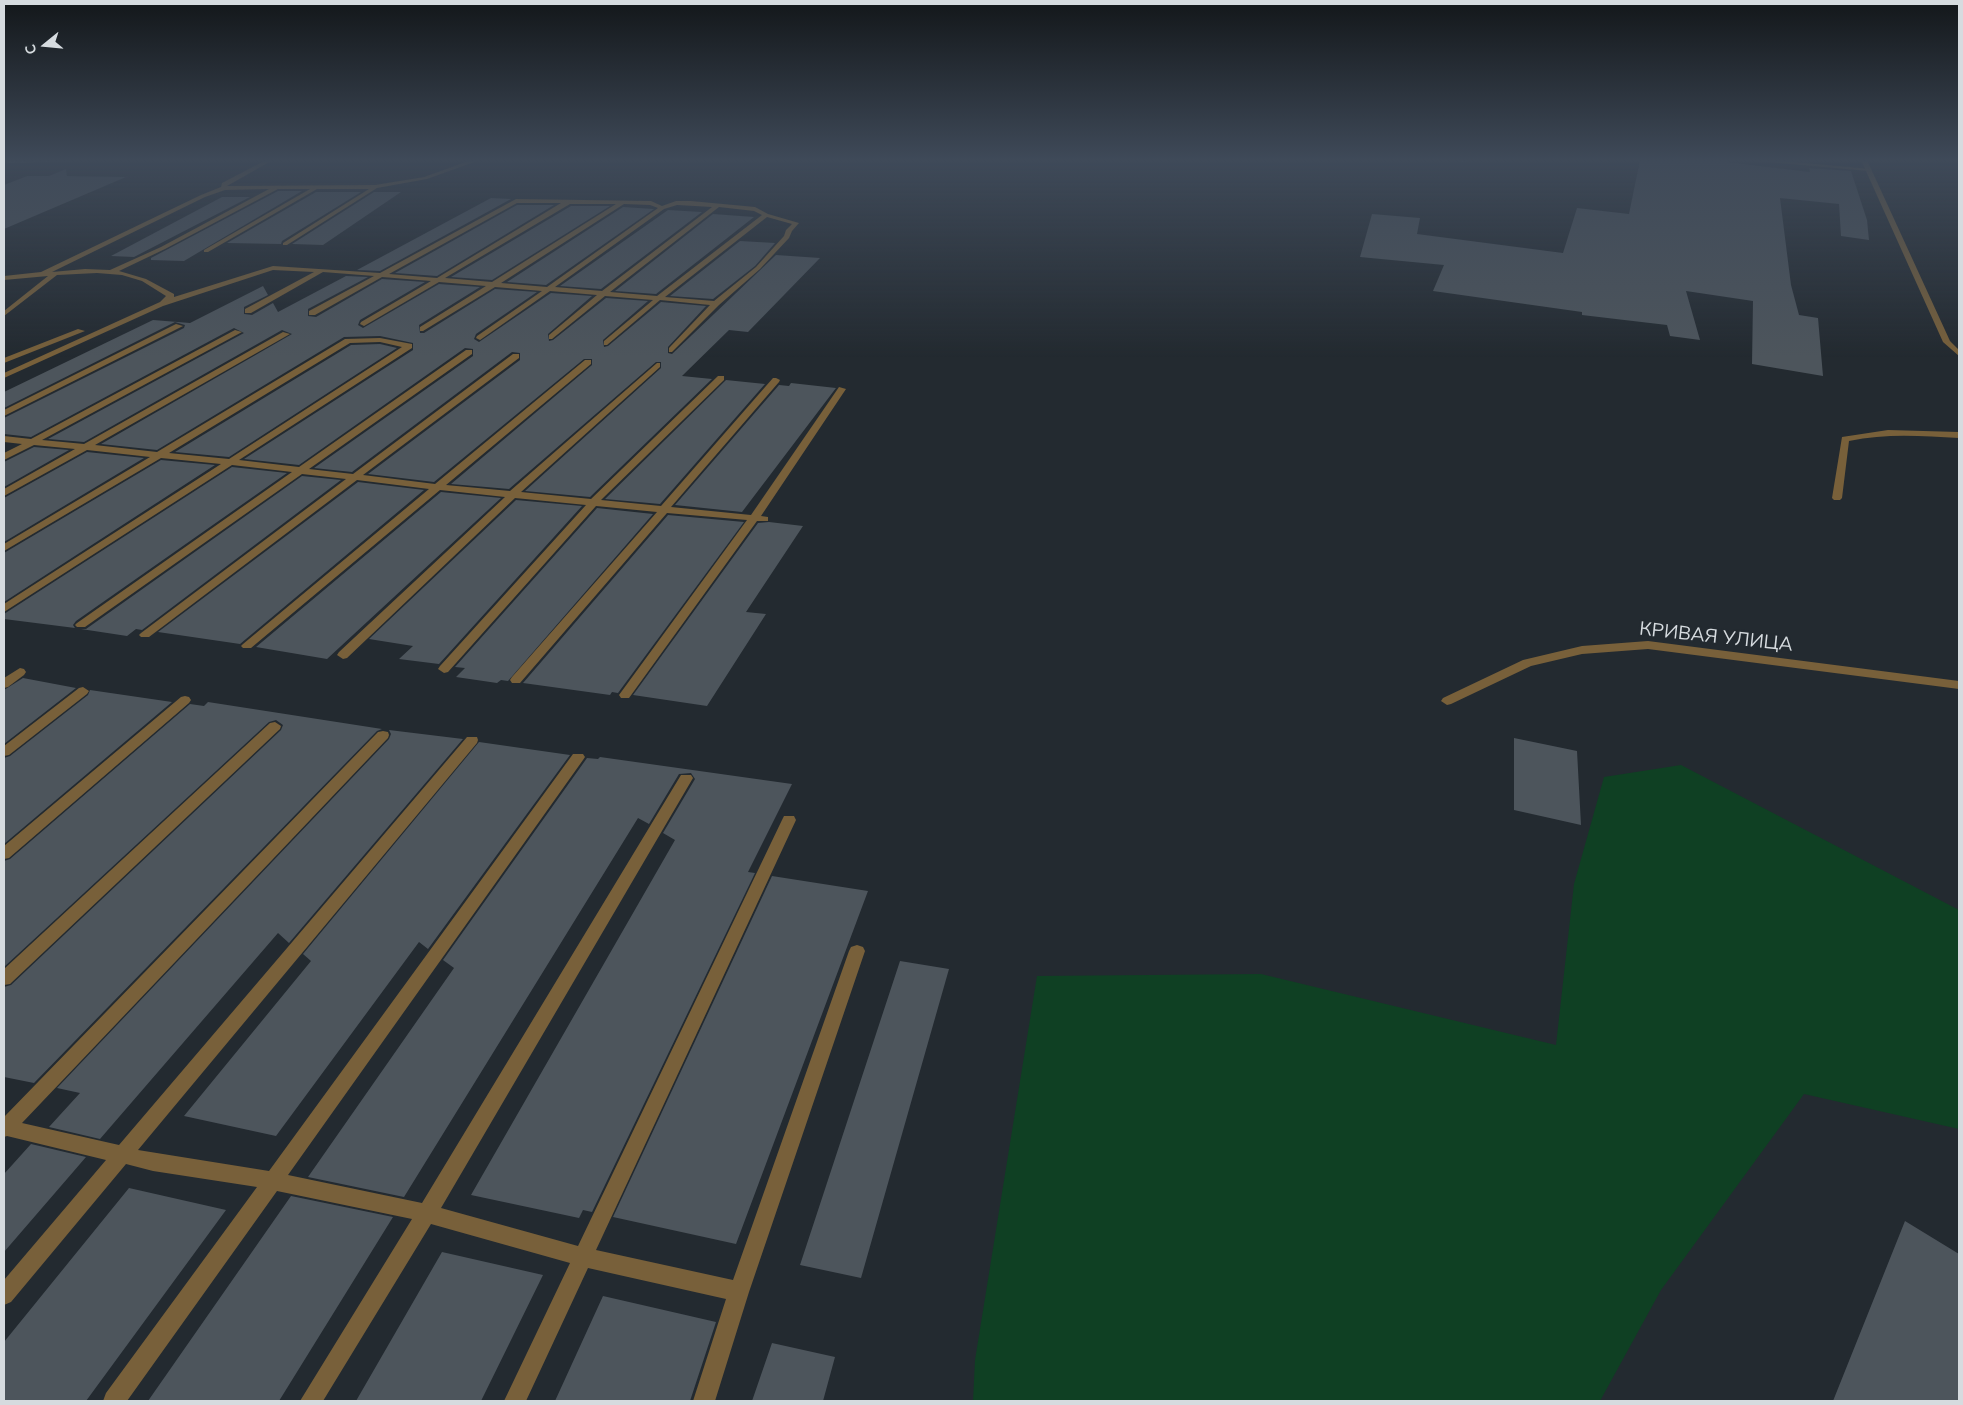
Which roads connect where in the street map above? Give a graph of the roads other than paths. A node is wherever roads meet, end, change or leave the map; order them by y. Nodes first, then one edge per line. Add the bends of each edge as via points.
1 (142, 226) edge
2 (205, 226) edge
3 (250, 226) edge
4 (314, 226) edge
5 (471, 226) edge
6 (529, 226) edge
7 (587, 226) edge
8 (637, 226) edge
9 (691, 226) edge
10 (752, 226) edge
11 (793, 226) edge
12 (1894, 226) edge
13 (285, 244) dead end
14 (206, 251) dead end
15 (322, 270) junction
16 (111, 272) junction
17 (55, 273) junction
18 (42, 274) junction
19 (381, 274) junction
20 (4, 278) edge
21 (437, 280) junction
22 (494, 284) junction
23 (546, 290) junction
24 (603, 294) junction
25 (659, 298) junction
26 (716, 303) junction
27 (160, 304) junction
28 (248, 311) dead end
29 (312, 313) dead end
30 (4, 314) edge
31 (364, 324) dead end
32 (179, 326) dead end
33 (423, 329) dead end
34 (238, 332) dead end
35 (286, 334) dead end
36 (480, 338) dead end
37 (552, 338) dead end
38 (1947, 342) junction
39 (607, 343) dead end
40 (1959, 343) edge
41 (672, 350) dead end
42 (469, 352) dead end
43 (1959, 354) edge
44 (516, 356) dead end
45 (4, 360) edge
46 (588, 362) dead end
47 (657, 365) dead end
48 (4, 376) edge
49 (721, 378) dead end
50 (776, 380) dead end
51 (842, 389) dead end
52 (4, 413) edge
53 (1959, 435) edge
54 (4, 439) edge
55 (33, 442) junction
56 (85, 448) junction
57 (159, 455) junction
58 (4, 457) edge
59 (231, 462) junction
60 (301, 470) junction
61 (356, 477) junction
62 (435, 487) junction
63 (4, 493) edge
64 (513, 494) junction
65 (1837, 498) dead end
66 (592, 503) junction
67 (662, 510) junction
68 (759, 518) junction
69 (4, 548) edge
70 (4, 609) edge
71 (81, 625) dead end
72 (145, 634) dead end
73 (247, 646) dead end
74 (344, 654) dead end
75 (444, 669) dead end
76 (20, 672) dead end
77 (516, 680) dead end
78 (4, 684) edge
79 (1959, 685) edge
80 (82, 691) dead end
81 (625, 695) dead end
82 (185, 700) dead end
83 (1448, 702) dead end
84 (275, 726) dead end
85 (383, 735) dead end
86 (472, 740) dead end
87 (4, 752) edge
88 (578, 757) dead end
89 (686, 778) dead end
90 (789, 820) dead end
91 (4, 854) edge
92 (857, 951) dead end
93 (4, 978) edge
94 (4, 1128) edge
95 (122, 1154) junction
96 (274, 1181) junction
97 (427, 1213) junction
98 (583, 1258) junction
99 (739, 1292) junction
100 (4, 1294) edge
101 (114, 1401) edge
102 (311, 1401) edge
103 (514, 1401) edge
104 (704, 1401) edge

1 - 18 street
2 - 16 street
3 - 14 street
4 - 13 street
5 - 19 street
6 - 21 street
7 - 22 street
8 - 23 street
9 - 24 street
10 - 25 street
11 - 26 street via 758,268
12 - 38 street
15 - 19 street
15 - 27 street via 273,268
15 - 28 street
16 - 17 street
16 - 27 street via 144,280 172,296
17 - 18 street
17 - 30 street
18 - 20 street
19 - 21 street
19 - 29 street
21 - 22 street
21 - 31 street
22 - 23 street
22 - 33 street
23 - 24 street
23 - 36 street
24 - 25 street
24 - 37 street
25 - 26 street
25 - 39 street
26 - 41 street
27 - 45 street
27 - 48 street
32 - 52 street
34 - 55 street
35 - 56 street
38 - 40 street
38 - 43 street
42 - 60 street
44 - 61 street
46 - 62 street
47 - 64 street
49 - 66 street
50 - 67 street
51 - 68 street
53 - 65 street via 1899,431 1846,439
54 - 55 street
55 - 56 street
55 - 58 street
56 - 57 street
56 - 63 street
57 - 59 street
57 - 59 street via 348,341 380,340 409,346
57 - 69 street
59 - 60 street
59 - 70 street
60 - 61 street
60 - 71 street
61 - 62 street
61 - 72 street
62 - 64 street
62 - 73 street
64 - 66 street
64 - 74 street
66 - 67 street
66 - 75 street
67 - 68 street
67 - 77 street
68 - 81 street
76 - 78 street
79 - 83 street, КРИВАЯ УЛИЦА via 1648,645 1582,650 1527,663
80 - 87 street
82 - 91 street
84 - 93 street
85 - 94 street
86 - 95 street
88 - 96 street
89 - 97 street
90 - 98 street
92 - 99 street
94 - 95 street
95 - 96 street
95 - 100 street
96 - 97 street
96 - 101 street
97 - 98 street
97 - 102 street
98 - 99 street
98 - 103 street
99 - 104 street

